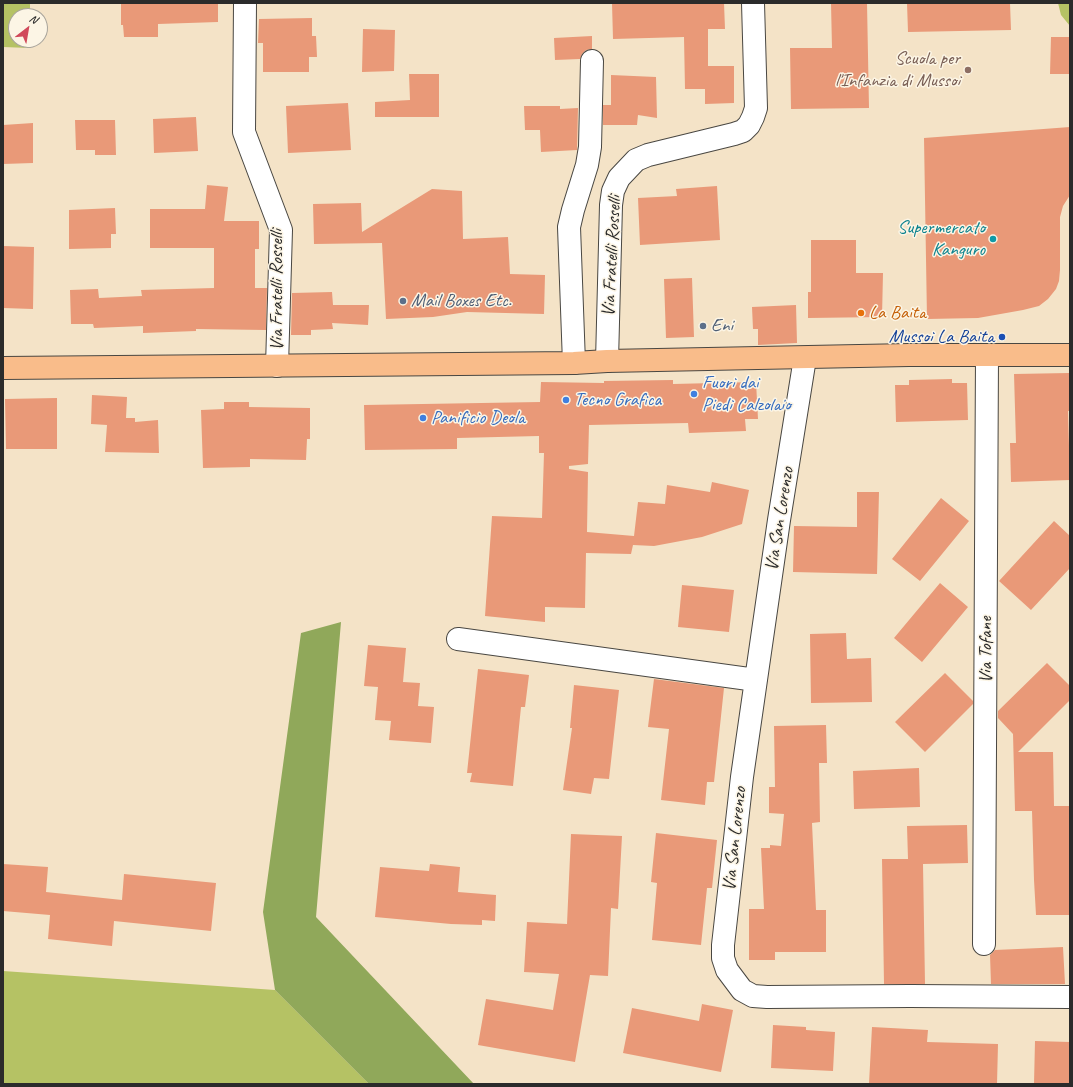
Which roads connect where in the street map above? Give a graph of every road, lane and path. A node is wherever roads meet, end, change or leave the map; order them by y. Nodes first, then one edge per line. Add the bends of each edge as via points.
1 (245, 3) edge
2 (752, 3) edge
3 (592, 61) dead end
4 (1070, 355) edge
5 (987, 356) junction
6 (805, 358) junction
7 (607, 361) junction
8 (574, 363) junction
9 (277, 366) junction
10 (3, 368) edge
11 (458, 639) dead end
12 (756, 680) junction
13 (984, 944) dead end
14 (1070, 997) edge

1 - 9 street, Via Fratelli Rosselli via 244,132 281,230
2 - 7 street, Via Fratelli Rosselli via 756,108 749,125 734,134 648,155 636,160 619,178 611,204
3 - 8 street, Via Fratelli Rosselli via 590,147 569,228
4 - 5 main road, Via Fratelli Rosselli
5 - 6 main road, Via Fratelli Rosselli
5 - 13 street, Via Tofane
6 - 7 main road, Via Fratelli Rosselli
6 - 12 street, Via San Lorenzo
7 - 8 main road, Via Fratelli Rosselli
8 - 9 main road, Via Fratelli Rosselli
9 - 10 main road, Via Fratelli Rosselli
11 - 12 street
12 - 14 street, Via San Lorenzo via 723,946 727,970 742,990 753,996 767,998

